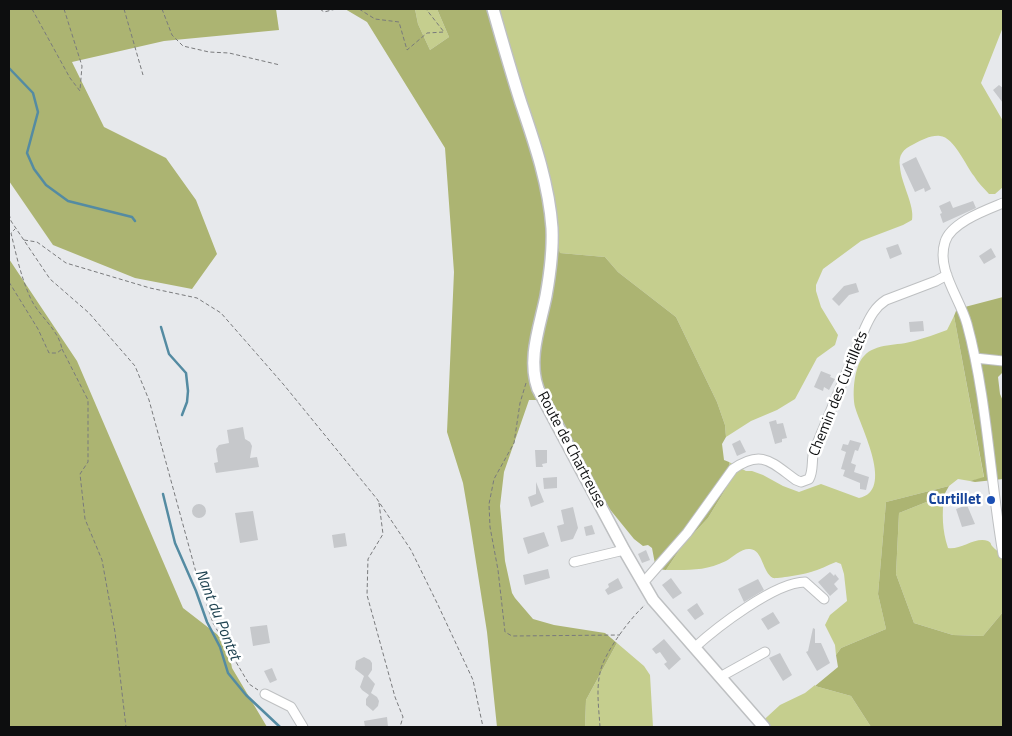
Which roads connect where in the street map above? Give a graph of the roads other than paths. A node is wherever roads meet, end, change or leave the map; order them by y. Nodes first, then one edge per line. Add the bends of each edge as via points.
1 (492, 9) edge
2 (1003, 203) edge
3 (947, 275) junction
4 (975, 358) junction
5 (1003, 361) edge
6 (624, 550) junction
7 (1003, 554) edge
8 (574, 562) dead end
9 (642, 583) junction
10 (824, 599) dead end
11 (694, 648) junction
12 (765, 652) dead end
13 (720, 677) junction
14 (265, 694) road end
15 (303, 727) edge
16 (764, 727) edge

1 - 6 main road, Route de Chartreuse via 539,158 552,229 546,296 533,369 538,389
2 - 3 street via 959,224 946,236 943,250
3 - 4 street via 962,310
3 - 9 street, Chemin des Curtillets via 886,300 874,312 814,451 809,479 796,480 758,458 742,463 726,477 687,533
4 - 5 street
4 - 7 street
6 - 8 street
6 - 9 main road, Route de Chartreuse
9 - 11 main road, Route de Chartreuse
10 - 11 street via 805,582 792,584 739,612
11 - 13 main road, Route de Chartreuse
12 - 13 street
13 - 16 main road, Route de Chartreuse
14 - 15 street via 292,707

